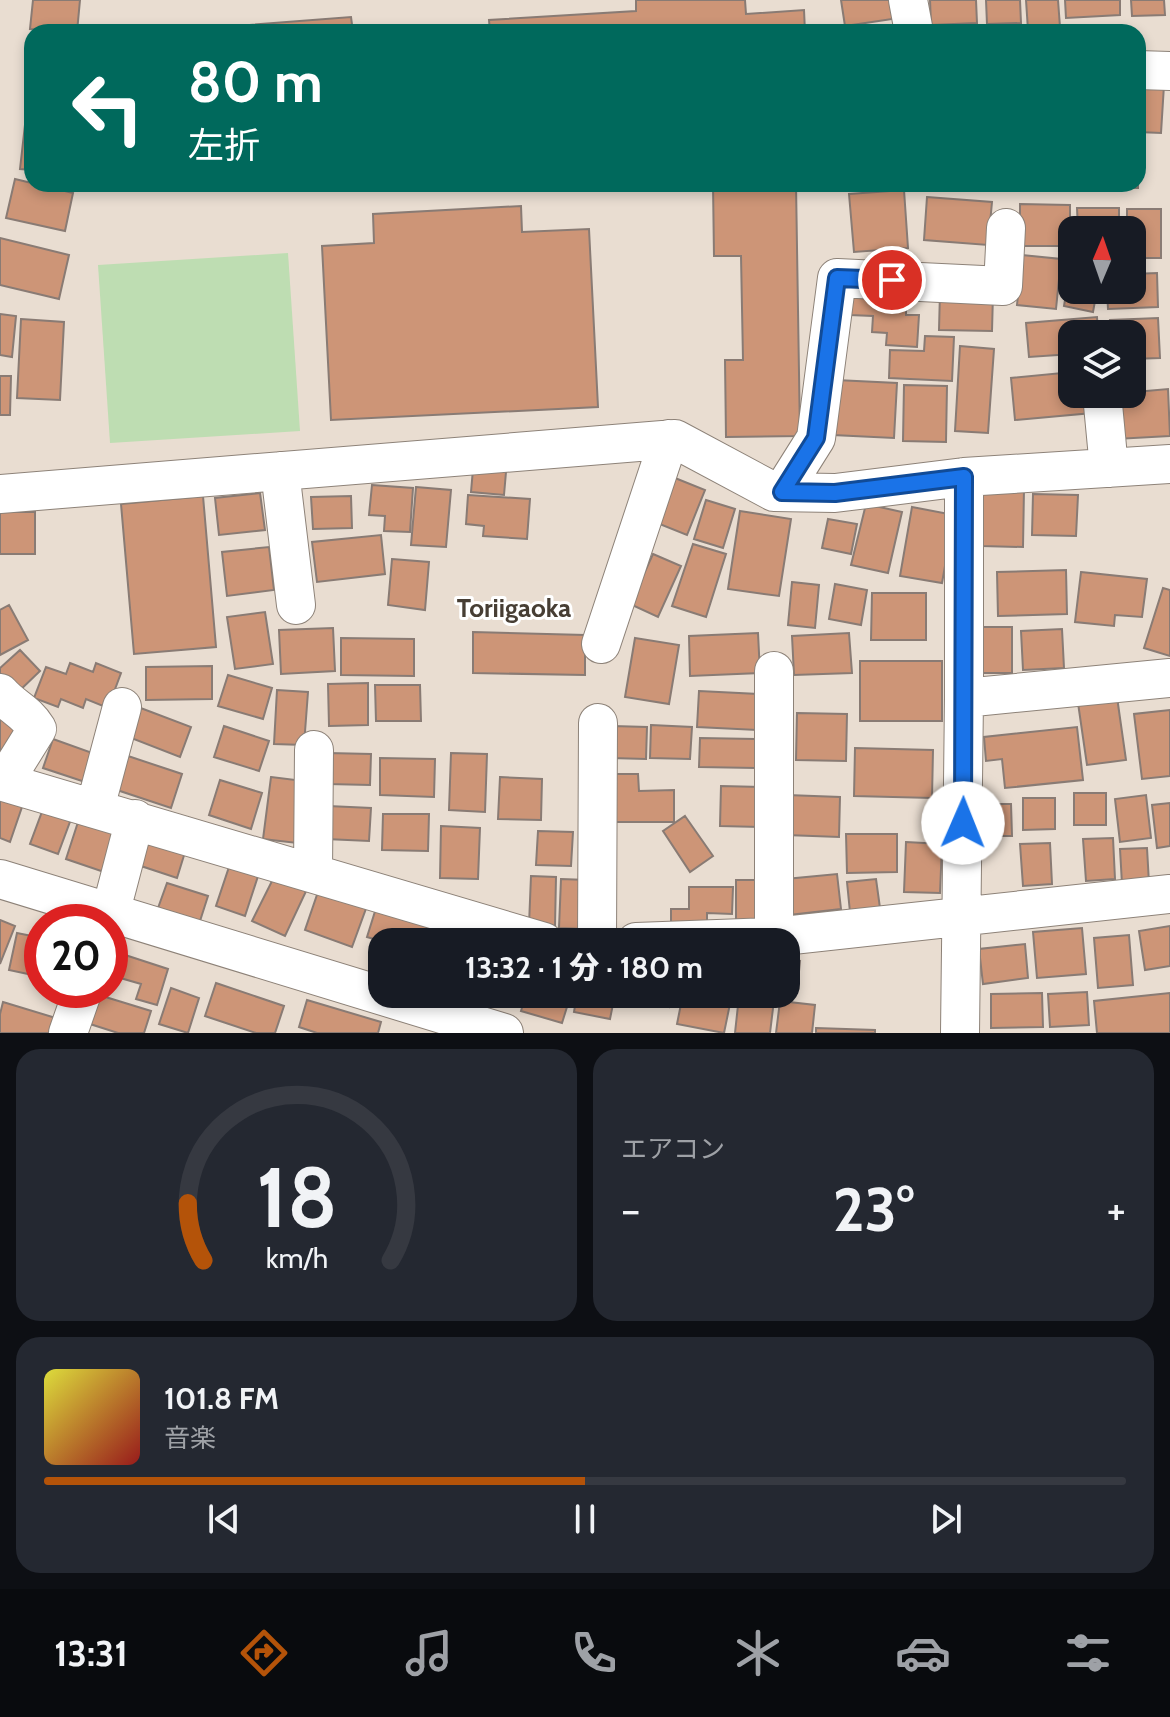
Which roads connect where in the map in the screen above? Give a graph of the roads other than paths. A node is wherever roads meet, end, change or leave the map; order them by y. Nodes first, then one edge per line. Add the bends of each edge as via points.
1 (908, 0) edge
2 (912, 24) edge
3 (1146, 70) edge
4 (1170, 71) edge
5 (1006, 228) dead end
6 (1103, 408) edge
7 (669, 439) junction
8 (1170, 464) edge
9 (1109, 468) junction
10 (280, 471) junction
11 (964, 477) junction
12 (782, 492) junction
13 (0, 494) edge
14 (296, 605) dead end
15 (601, 644) dead end
16 (774, 671) dead end
17 (1170, 678) edge
18 (0, 693) edge
19 (964, 698) junction
20 (122, 707) dead end
21 (598, 723) dead end
22 (314, 750) dead end
23 (2, 782) edge
24 (95, 808) junction
25 (135, 819) junction
26 (313, 872) junction
27 (0, 879) edge
28 (1170, 894) edge
29 (70, 904) edge
30 (113, 904) edge
31 (962, 916) junction
32 (128, 924) edge
33 (498, 928) edge
34 (597, 928) edge
35 (774, 928) edge
36 (800, 934) edge
37 (77, 1008) edge
38 (438, 1008) edge
39 (416, 1021) edge
40 (68, 1033) edge
41 (504, 1033) edge
42 (960, 1033) edge

1 - 2 street
3 - 4 street
5 - 12 street via 1003,286 837,278 816,438
6 - 9 street
7 - 10 street
7 - 12 street
7 - 15 street
8 - 9 street
9 - 11 street
10 - 13 street
10 - 14 street
11 - 12 street via 835,493
11 - 19 street
16 - 35 street
17 - 19 street
18 - 23 street via 29,715 37,729
19 - 31 street
20 - 24 street
21 - 34 street
22 - 26 street
23 - 24 street
24 - 25 street
25 - 26 street
25 - 30 street
26 - 33 street
27 - 29 street
28 - 31 street
31 - 36 street
31 - 42 street
32 - 39 street
37 - 40 street
38 - 39 street
39 - 41 street

